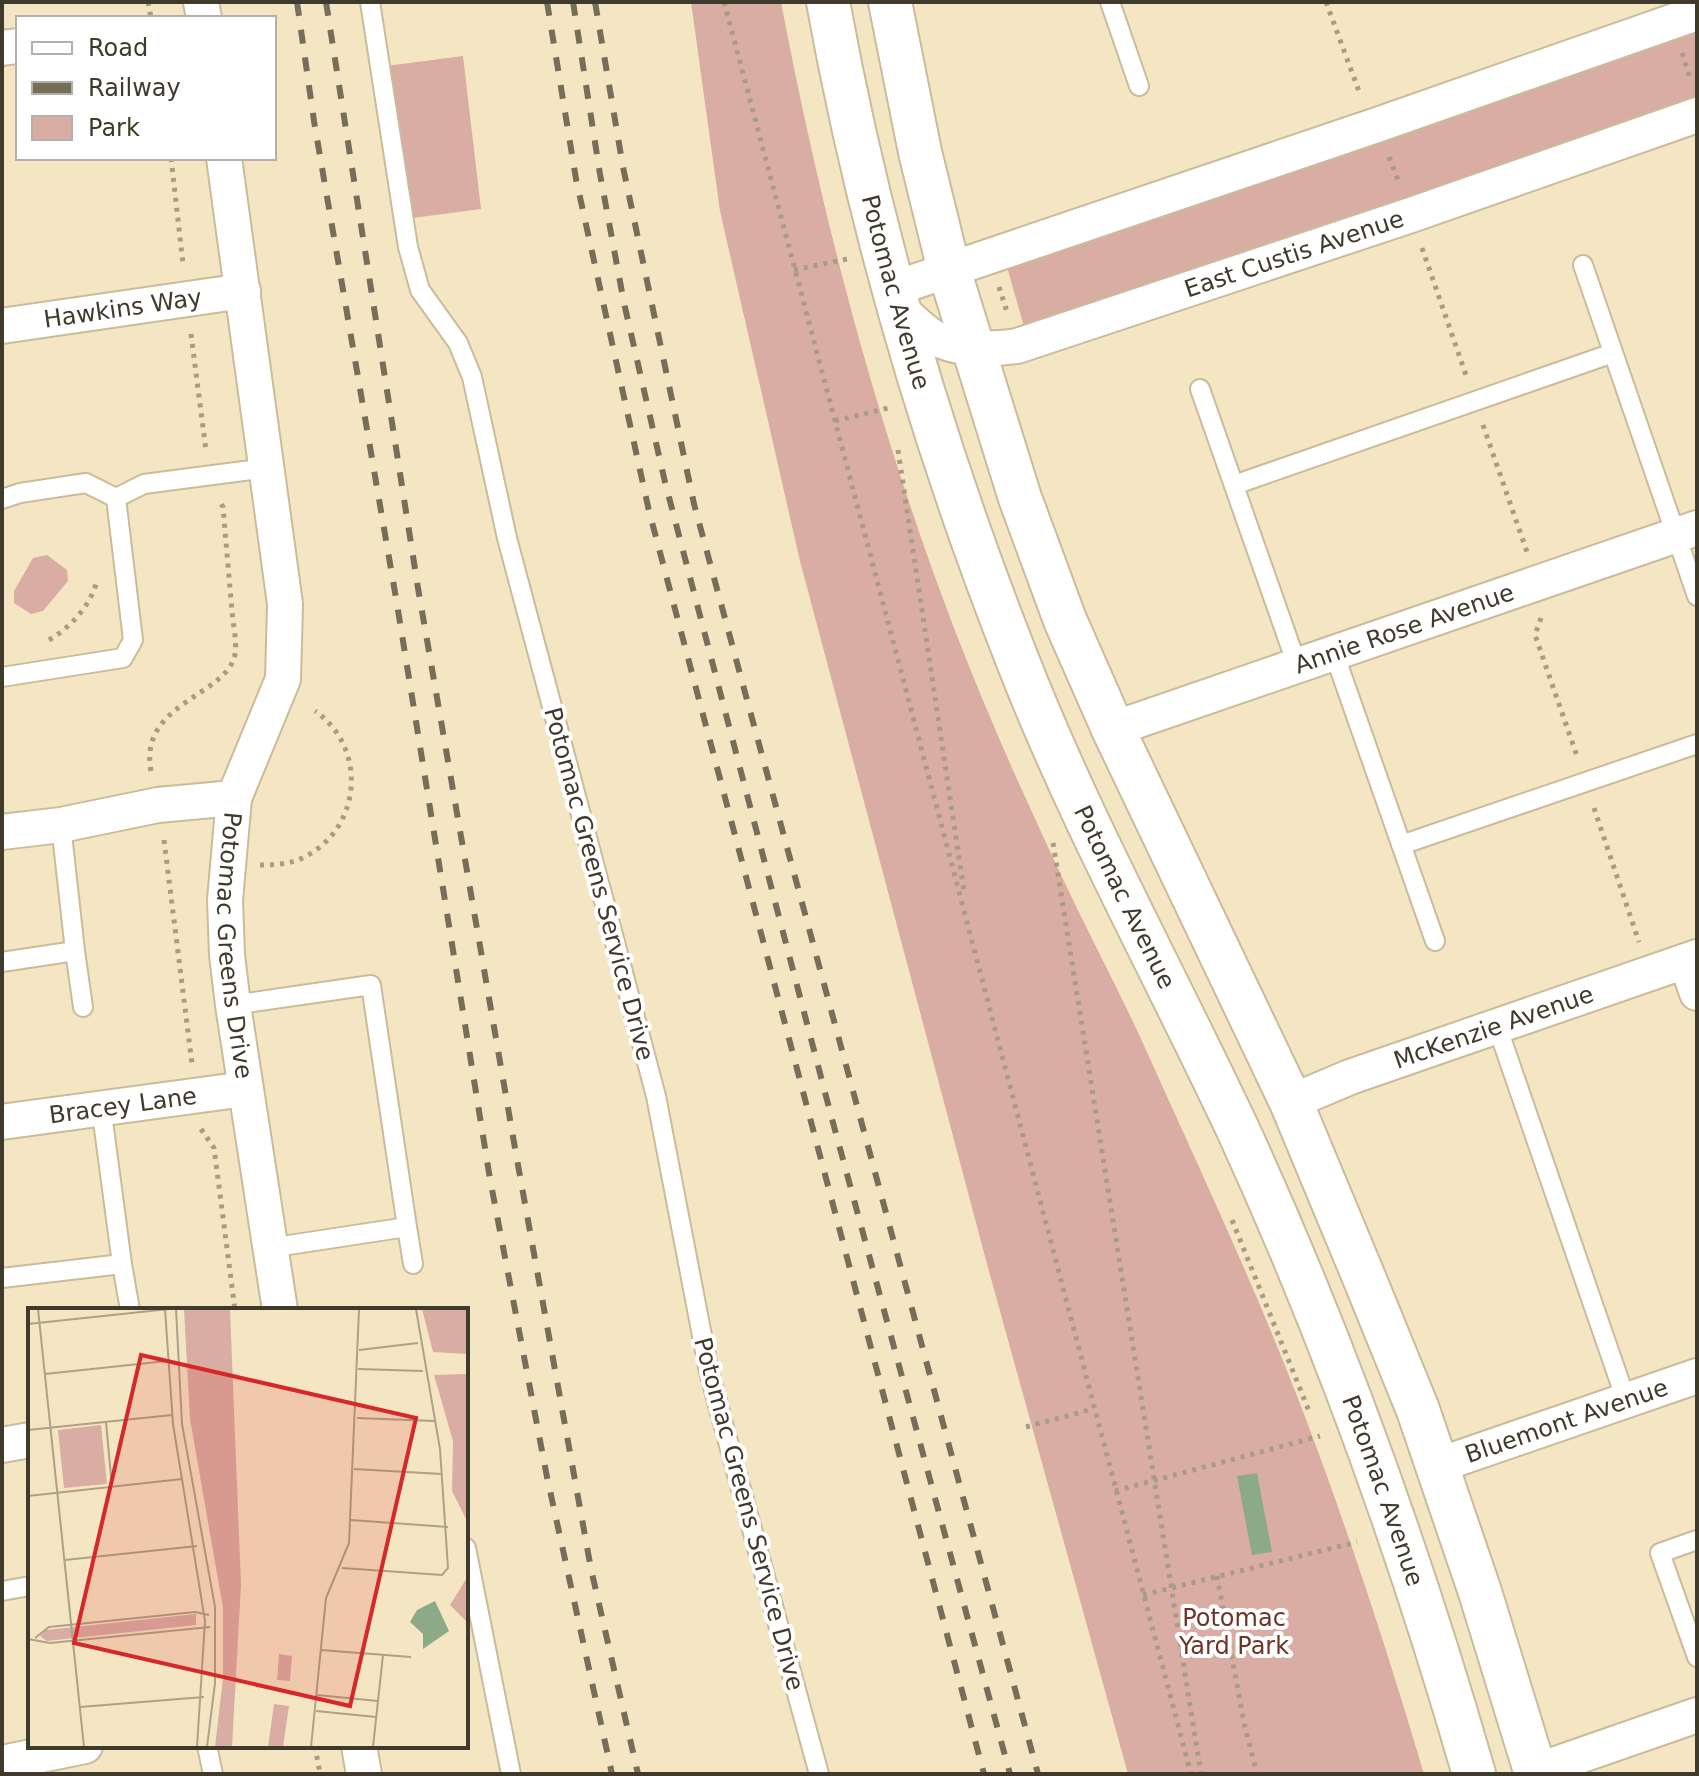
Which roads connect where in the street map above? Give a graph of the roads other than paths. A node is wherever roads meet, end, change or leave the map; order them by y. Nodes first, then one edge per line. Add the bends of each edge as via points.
1 (370, 2) edge
2 (828, 2) edge
3 (890, 2) edge
4 (1110, 2) edge
5 (1697, 13) edge
6 (1139, 86) dead end
7 (1695, 101) edge
8 (224, 160) edge
9 (1583, 265) dead end
10 (949, 270) junction
11 (243, 291) junction
12 (895, 298) junction
13 (2, 326) edge
14 (974, 349) junction
15 (1613, 353) junction
16 (1200, 389) dead end
17 (267, 468) junction
18 (1234, 485) junction
19 (116, 498) junction
20 (2, 499) edge
21 (1686, 532) edge
22 (1697, 596) edge
23 (1334, 653) junction
24 (1297, 665) junction
25 (2, 677) edge
26 (1113, 729) junction
27 (1697, 744) edge
28 (234, 798) junction
29 (61, 825) junction
30 (2, 832) edge
31 (1401, 845) junction
32 (1435, 941) dead end
33 (75, 951) junction
34 (1692, 959) edge
35 (2, 962) edge
36 (1697, 993) edge
37 (233, 1005) junction
38 (83, 1007) dead end
39 (1497, 1026) junction
40 (245, 1089) junction
41 (1291, 1102) junction
42 (101, 1106) junction
43 (2, 1122) edge
44 (407, 1227) junction
45 (269, 1248) junction
46 (122, 1264) junction
47 (413, 1264) dead end
48 (2, 1278) edge
49 (130, 1308) edge
50 (280, 1308) edge
51 (1697, 1376) edge
52 (1626, 1400) junction
53 (28, 1440) edge
54 (2, 1445) edge
55 (1436, 1466) junction
56 (1697, 1540) edge
57 (468, 1558) edge
58 (28, 1586) edge
59 (2, 1591) edge
60 (1697, 1657) edge
61 (1697, 1715) edge
62 (75, 1748) edge
63 (207, 1748) edge
64 (359, 1748) edge
65 (2, 1763) edge
66 (1536, 1773) edge
67 (213, 1774) edge
68 (364, 1774) edge
69 (511, 1774) edge
70 (819, 1774) edge
71 (1474, 1774) edge

1 - 70 lane, Potomac Greens Service Drive via 408,247 420,290 458,343 472,377 507,538 656,1096 709,1372
2 - 12 street, Potomac Avenue
3 - 10 street
4 - 6 lane
5 - 10 street
7 - 14 street, East Custis Avenue via 1411,215 1030,343
8 - 11 street, Potomac Greens Drive
9 - 15 lane
10 - 12 street
10 - 14 street
11 - 13 street, Hawkins Way
11 - 17 street, Potomac Greens Drive
12 - 14 street, East Custis Avenue via 928,335
12 - 71 street, Potomac Avenue via 949,474 1018,663 1087,821 1240,1134 1361,1425
14 - 26 street via 1020,498
15 - 18 lane
15 - 21 lane
16 - 18 lane
17 - 19 lane via 144,484
17 - 28 street, Potomac Greens Drive via 285,604 283,679
18 - 24 lane
19 - 20 lane via 86,483
19 - 25 lane via 133,640 123,658
21 - 22 lane
21 - 23 street, Annie Rose Avenue
23 - 24 street, Annie Rose Avenue
23 - 31 lane
24 - 26 street, Annie Rose Avenue
26 - 41 street
27 - 31 lane
28 - 29 street via 158,805
28 - 37 street, Potomac Greens Drive via 225,900
29 - 30 street
29 - 33 lane
31 - 32 lane
33 - 35 lane
33 - 38 lane
34 - 36 street
34 - 39 street, McKenzie Avenue
37 - 40 street, Potomac Greens Drive
37 - 44 lane via 371,985
39 - 41 street, McKenzie Avenue
39 - 52 lane
40 - 42 street, Bracey Lane
40 - 45 street, Potomac Greens Drive
41 - 55 street via 1418,1410
42 - 43 street, Bracey Lane
42 - 46 lane
44 - 45 lane
44 - 47 lane
45 - 50 street, Potomac Greens Drive
46 - 48 lane
46 - 49 lane
51 - 52 street, Bluemont Avenue
52 - 55 street, Bluemont Avenue
53 - 54 street
55 - 66 street
56 - 60 lane via 1660,1553
57 - 69 lane
58 - 59 lane
61 - 66 street
62 - 65 street
63 - 67 lane
64 - 68 street

